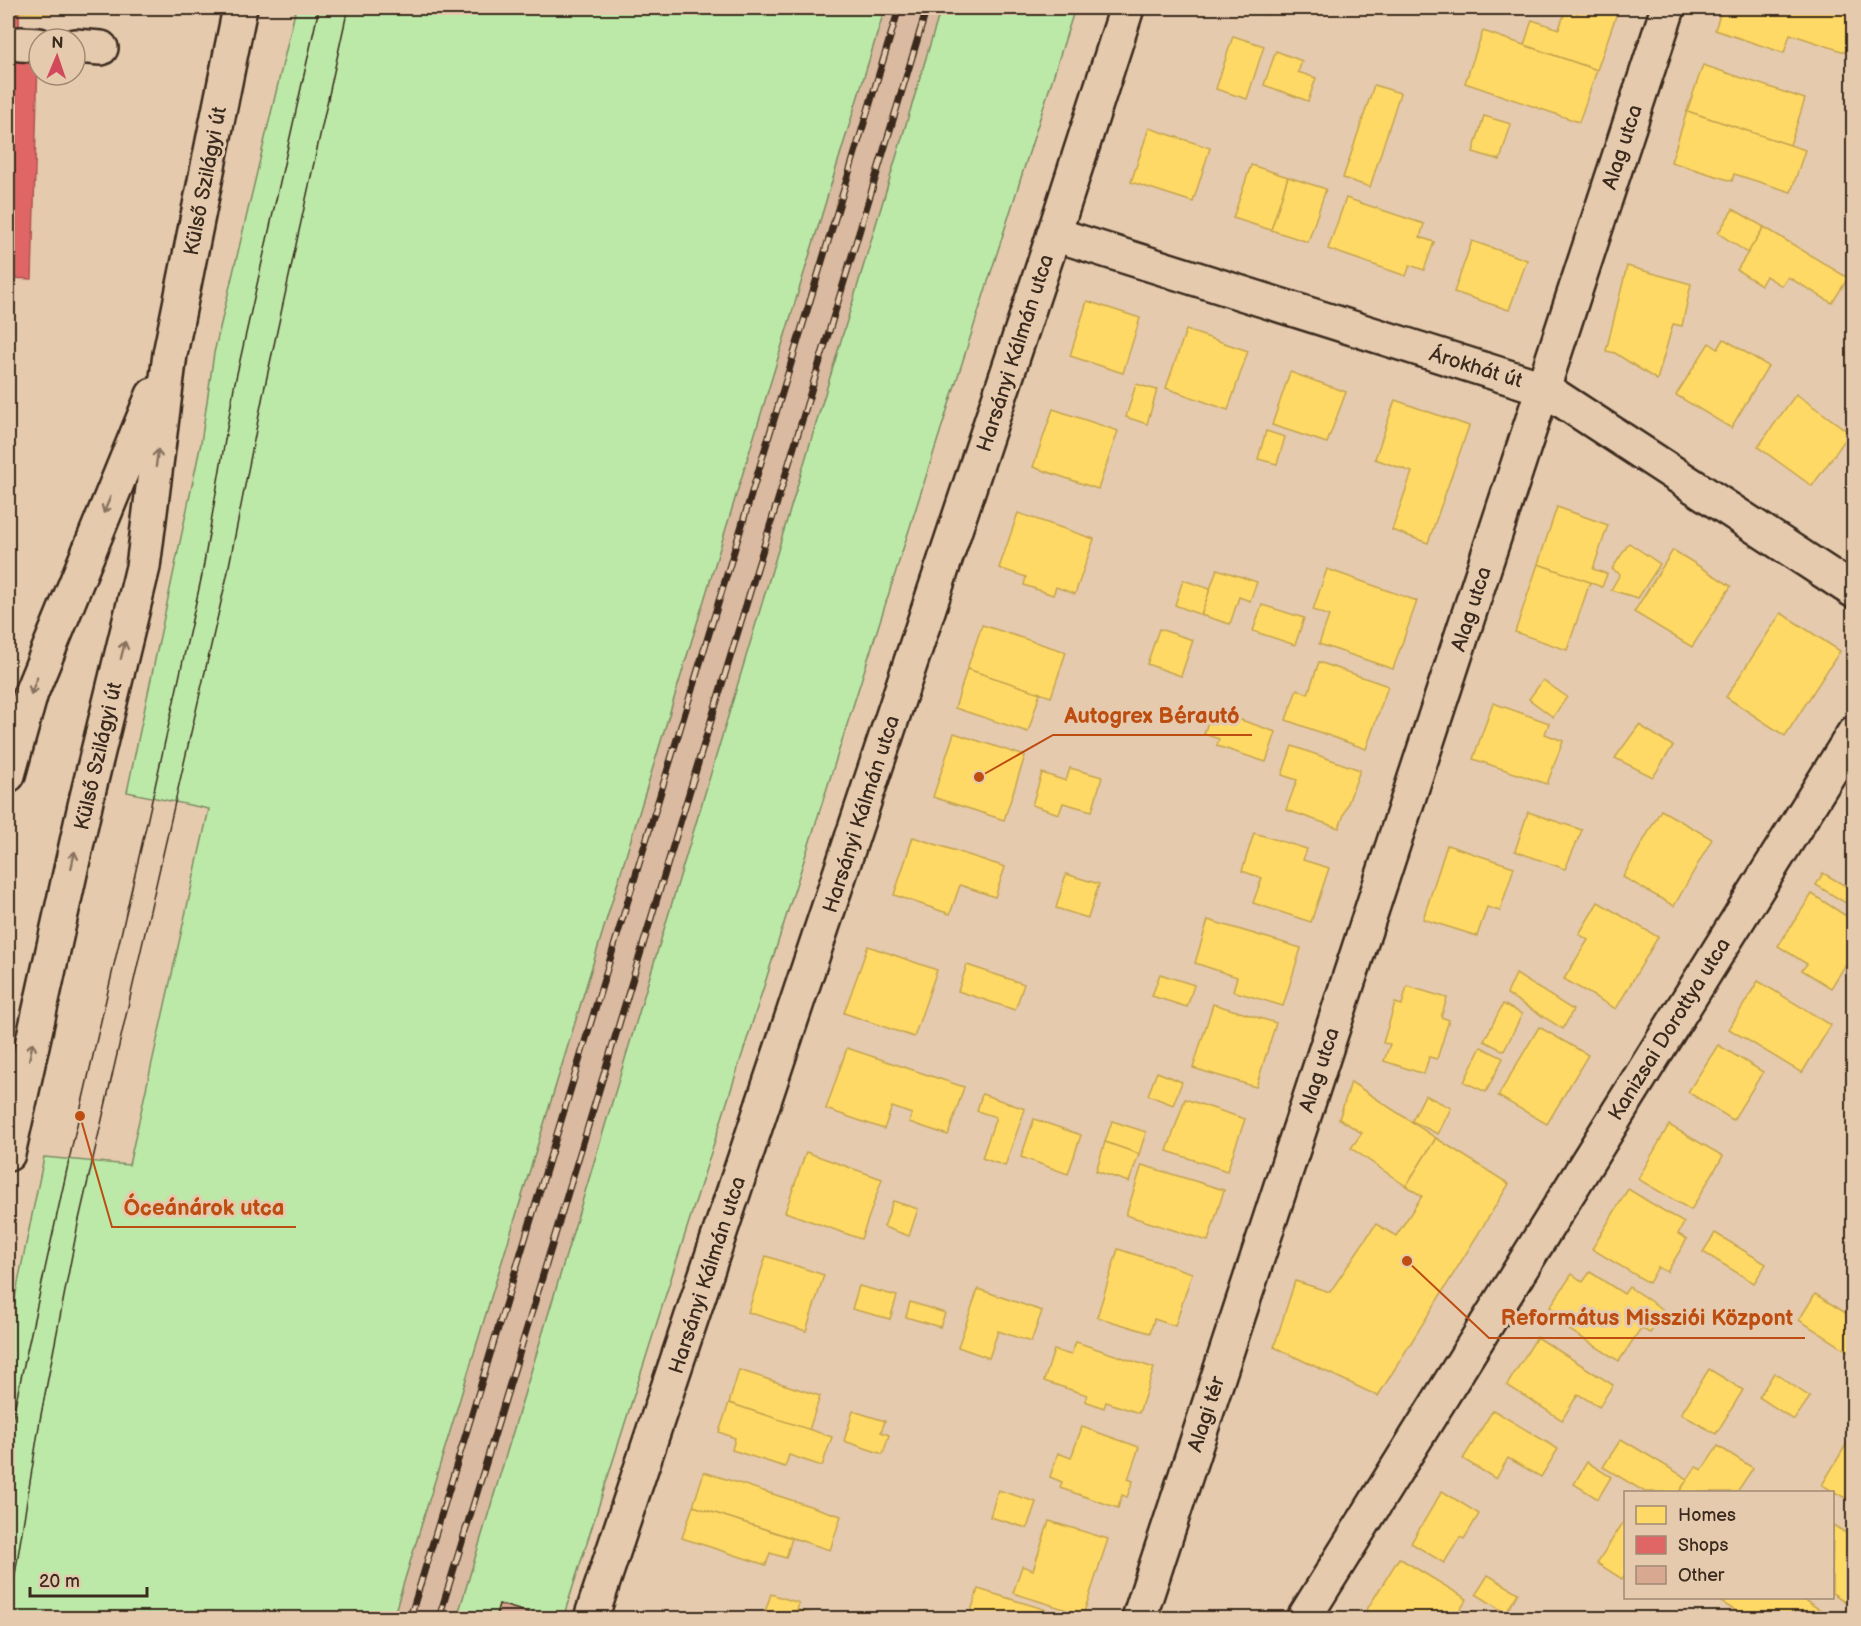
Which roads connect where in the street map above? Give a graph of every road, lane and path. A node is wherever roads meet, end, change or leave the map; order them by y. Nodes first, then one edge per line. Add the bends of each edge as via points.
1 (240, 8) edge
2 (1127, 8) edge
3 (1668, 8) edge
4 (1054, 234) junction
5 (170, 354) junction
6 (1543, 388) junction
7 (1854, 591) edge
8 (1854, 733) edge
9 (8, 775) edge
10 (10, 1140) edge
11 (1273, 1210) joint
12 (591, 1618) edge
13 (1139, 1618) edge
14 (1304, 1618) edge

1 - 5 street, Külső Szilágyi út
2 - 4 street, Harsányi Kálmán utca
3 - 6 street, Alag utca
4 - 6 street, Árokhát út
4 - 12 street, Harsányi Kálmán utca
5 -> 9 street, Külső Szilágyi út via 31,693
10 -> 5 street, Külső Szilágyi út via 143,567
6 - 7 street, Árokhát út
6 - 11 street, Alag utca
8 - 14 street, Kanizsai Dorottya utca
11 - 13 street, Alagi tér

